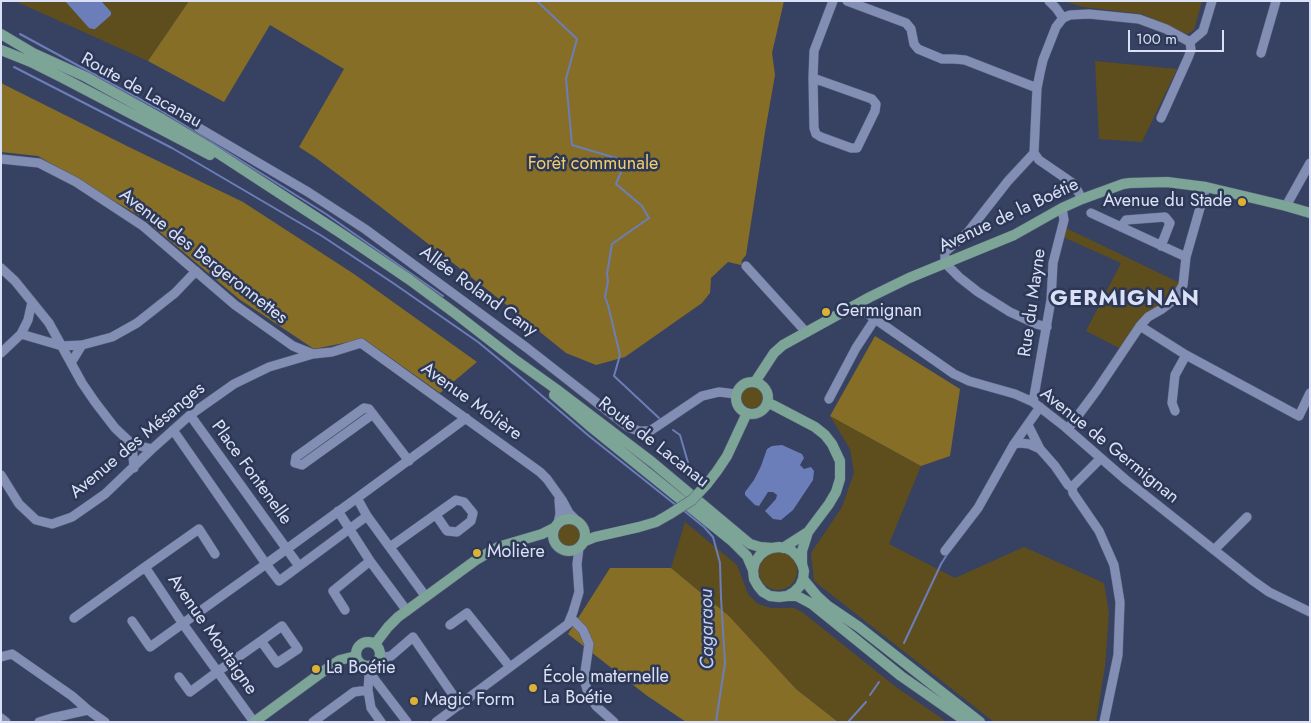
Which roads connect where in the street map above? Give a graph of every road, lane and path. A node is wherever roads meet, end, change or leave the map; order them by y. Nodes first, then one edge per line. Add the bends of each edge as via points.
1 (833, 1) edge
2 (847, 1) edge
3 (1049, 1) edge
4 (1212, 1) edge
5 (1276, 1) edge
6 (1063, 18) junction
7 (1, 34) edge
8 (1190, 42) junction
9 (1, 50) edge
10 (1262, 53) dead end
11 (813, 78) junction
12 (1037, 88) junction
13 (1161, 118) dead end
14 (199, 128) dead end
15 (1034, 153) junction
16 (1, 159) edge
17 (1310, 163) edge
18 (262, 182) junction
19 (1206, 187) junction
20 (1082, 199) junction
21 (1286, 206) junction
22 (1062, 208) junction
23 (1091, 213) dead end
24 (1310, 213) edge
25 (1120, 227) junction
26 (1161, 246) junction
27 (1186, 257) junction
28 (945, 264) junction
29 (746, 266) dead end
30 (1, 268) edge
31 (196, 271) junction
32 (32, 302) junction
33 (855, 305) junction
34 (875, 319) junction
35 (1140, 326) junction
36 (1047, 327) junction
37 (806, 332) junction
38 (21, 334) junction
39 (82, 345) junction
40 (62, 346) junction
41 (1, 353) edge
42 (313, 354) junction
43 (1186, 354) junction
44 (514, 360) junction
45 (71, 362) junction
46 (755, 382) junction
47 (1310, 393) edge
48 (736, 394) junction
49 (829, 399) dead end
50 (767, 403) junction
51 (1037, 404) junction
52 (1175, 411) dead end
53 (747, 413) junction
54 (373, 414) junction
55 (190, 415) junction
56 (466, 418) junction
57 (1028, 425) junction
58 (1068, 429) junction
59 (173, 430) junction
60 (132, 444) junction
61 (1014, 444) junction
62 (152, 449) junction
63 (1040, 449) junction
64 (1100, 459) junction
65 (408, 461) junction
66 (134, 468) junction
67 (1, 474) edge
68 (1072, 488) junction
69 (557, 492) junction
70 (357, 498) junction
71 (338, 511) junction
72 (436, 515) dead end
73 (367, 516) junction
74 (1247, 517) dead end
75 (575, 519) junction
76 (556, 525) junction
77 (584, 527) junction
78 (349, 530) junction
79 (808, 532) junction
80 (612, 533) junction
81 (523, 539) junction
82 (556, 544) junction
83 (582, 545) junction
84 (390, 547) junction
85 (772, 548) junction
86 (782, 548) junction
87 (286, 549) junction
88 (1214, 550) junction
89 (945, 551) dead end
90 (215, 554) dead end
91 (370, 561) junction
92 (266, 564) junction
93 (802, 564) junction
94 (299, 566) junction
95 (145, 567) junction
96 (753, 570) junction
97 (803, 579) junction
98 (787, 596) junction
99 (426, 597) junction
100 (345, 610) dead end
101 (408, 610) junction
102 (1310, 612) edge
103 (74, 618) dead end
104 (571, 618) junction
105 (132, 621) dead end
106 (183, 624) junction
107 (450, 625) dead end
108 (261, 641) dead end
109 (375, 644) junction
110 (356, 656) junction
111 (1, 657) edge
112 (379, 658) junction
113 (368, 665) junction
114 (510, 668) junction
115 (217, 672) junction
116 (179, 677) dead end
117 (368, 690) junction
118 (460, 705) junction
119 (88, 710) junction
120 (1, 718) edge
121 (6, 722) edge
122 (39, 722) edge
123 (105, 722) edge
124 (254, 722) edge
125 (313, 722) edge
126 (381, 722) edge
127 (407, 722) edge
128 (436, 722) edge
129 (614, 722) edge
130 (967, 722) edge
131 (980, 722) edge
132 (1104, 722) edge

1 - 11 street via 814,51
2 - 12 street via 906,23 918,49 942,59 965,60
3 - 6 street
4 - 8 street via 1203,31
5 - 10 street
6 - 8 street via 1089,14 1139,19
6 - 12 street via 1043,60
7 - 18 main road, Route de Lacanau via 154,114
8 - 13 street via 1188,58
9 - 18 main road, Route de Lacanau via 63,78
11 - 11 street via 816,134 857,148 876,104 872,99
12 - 15 street
14 - 48 street, Allée Roland Cany via 365,229 628,427 650,430 702,396 719,392
15 - 20 street via 1074,184
15 - 28 street via 968,232 945,252
16 - 31 street, Avenue des Bergeronnettes via 39,163 76,182 142,226
17 - 21 street
18 - 44 main road, Route de Lacanau via 410,280
19 - 20 main road, Avenue de la Boétie via 1167,182 1130,183
19 - 21 main road, Avenue de la Boétie
19 - 27 street
20 - 22 main road, Avenue de la Boétie
21 - 24 main road, Avenue de la Boétie
22 - 28 main road, Avenue de la Boétie via 1014,235
22 - 36 street, Rue du Mayne via 1064,220 1053,263
23 - 25 street
25 - 26 street
25 - 26 street via 1126,220 1166,218 1170,224
26 - 27 street
27 - 35 street via 1184,285 1180,292
28 - 33 main road, Avenue de la Boétie
28 - 36 street via 1010,312
29 - 37 street
30 - 32 street
31 - 39 street via 175,293 137,323 112,337
31 - 42 street, Avenue des Bergeronnettes via 235,305 293,346
32 - 38 street
32 - 40 street
33 - 34 street, Avenue de Germignan
33 - 37 main road, Avenue de la Boétie
34 - 49 street
34 - 51 street, Avenue de Germignan via 954,374
35 - 43 street
35 - 58 street
36 - 51 street, Rue du Mayne
37 - 46 main road, Avenue de la Boétie via 774,353
38 - 40 street
38 - 41 street
39 - 40 street
39 - 45 street
40 - 45 street
42 - 55 street, Avenue des Mésanges via 269,367 234,384
42 - 56 street, Avenue Molière via 360,343
43 - 47 street via 1299,416
43 - 52 street via 1175,376 1172,403
44 - 85 main road, Route de Lacanau via 652,462 750,544
44 - 96 main road, Route de Lacanau via 732,541 747,556
45 - 60 street via 95,402
46 - 48 main road via 741,386
46 - 50 main road via 766,390
48 - 53 main road via 737,403
50 - 53 main road via 761,411
50 - 79 main road via 815,427 832,444 840,461 836,492
51 - 57 street
51 - 58 street, Avenue de Germignan
53 - 80 main road, bridge via 727,456 692,500 648,525
54 - 54 street via 364,408 296,457 295,463 302,465
54 - 65 street
55 - 59 street, Avenue des Mésanges
55 - 87 street, Place Fontenelle
56 - 65 street
56 - 69 street, Avenue Molière via 540,472
57 - 61 street
57 - 63 street
58 - 64 street, Avenue de Germignan
59 - 62 street, Avenue des Mésanges
59 - 92 street
60 - 62 street
60 - 66 street
61 - 63 street via 1029,444
61 - 89 street via 978,508
62 - 66 street, Avenue des Mésanges
63 - 68 street
64 - 68 street
64 - 88 street, Avenue de Germignan
65 - 70 street
66 - 67 street, Avenue des Mésanges via 72,517 52,524 36,520 19,504
68 - 132 street via 1099,531 1114,565 1120,602 1118,655
69 - 75 street, Avenue Molière
69 - 76 street via 560,510
70 - 71 street
70 - 73 street
71 - 78 street
71 - 87 street
72 - 84 street
73 - 78 street
73 - 84 street
74 - 88 street
75 - 76 main road via 566,519
75 - 77 main road
76 - 81 main road via 546,532
76 - 82 main road via 553,534
77 - 80 main road
77 - 83 main road via 586,536
78 - 91 street
78 - 94 street
79 - 86 main road
79 - 93 main road
80 - 83 main road
81 - 82 main road via 543,539
81 - 99 main road via 476,560
82 - 83 main road via 567,551
83 - 104 street via 577,564 579,592
84 - 99 street
85 - 86 main road
85 - 96 main road via 760,556
86 - 93 main road via 792,551
87 - 92 street
87 - 94 street, Place Fontenelle
88 - 102 street, Avenue de Germignan via 1269,592
90 - 95 street via 199,529
91 - 100 street via 333,591
91 - 101 street
92 - 94 street via 279,581
92 - 106 street
93 - 97 main road
95 - 103 street
95 - 106 street, Avenue Montaigne
96 - 98 main road via 754,579 763,592 770,596
97 - 98 main road via 800,586
97 - 131 main road via 828,606
98 - 130 main road via 797,596 812,604 901,676
99 - 101 main road
101 - 109 main road via 388,627
104 - 114 street via 568,624
104 - 129 street via 583,630 590,644 584,680 588,693 596,706
105 - 106 street via 150,647
106 - 115 street, Avenue Montaigne
107 - 114 street via 467,613
108 - 115 street
109 - 110 main road via 363,642 357,648
109 - 112 main road via 380,650
110 - 113 main road via 359,662
110 - 124 main road via 332,664
111 - 119 street via 12,654
112 - 113 main road
112 - 118 street via 391,656 413,637
113 - 117 street
113 - 127 street
114 - 118 street
115 - 116 street via 190,692
115 - 124 street, Avenue Montaigne
117 - 125 street via 354,692
117 - 126 street via 371,708
118 - 128 street
119 - 122 street
119 - 123 street
120 - 121 street

